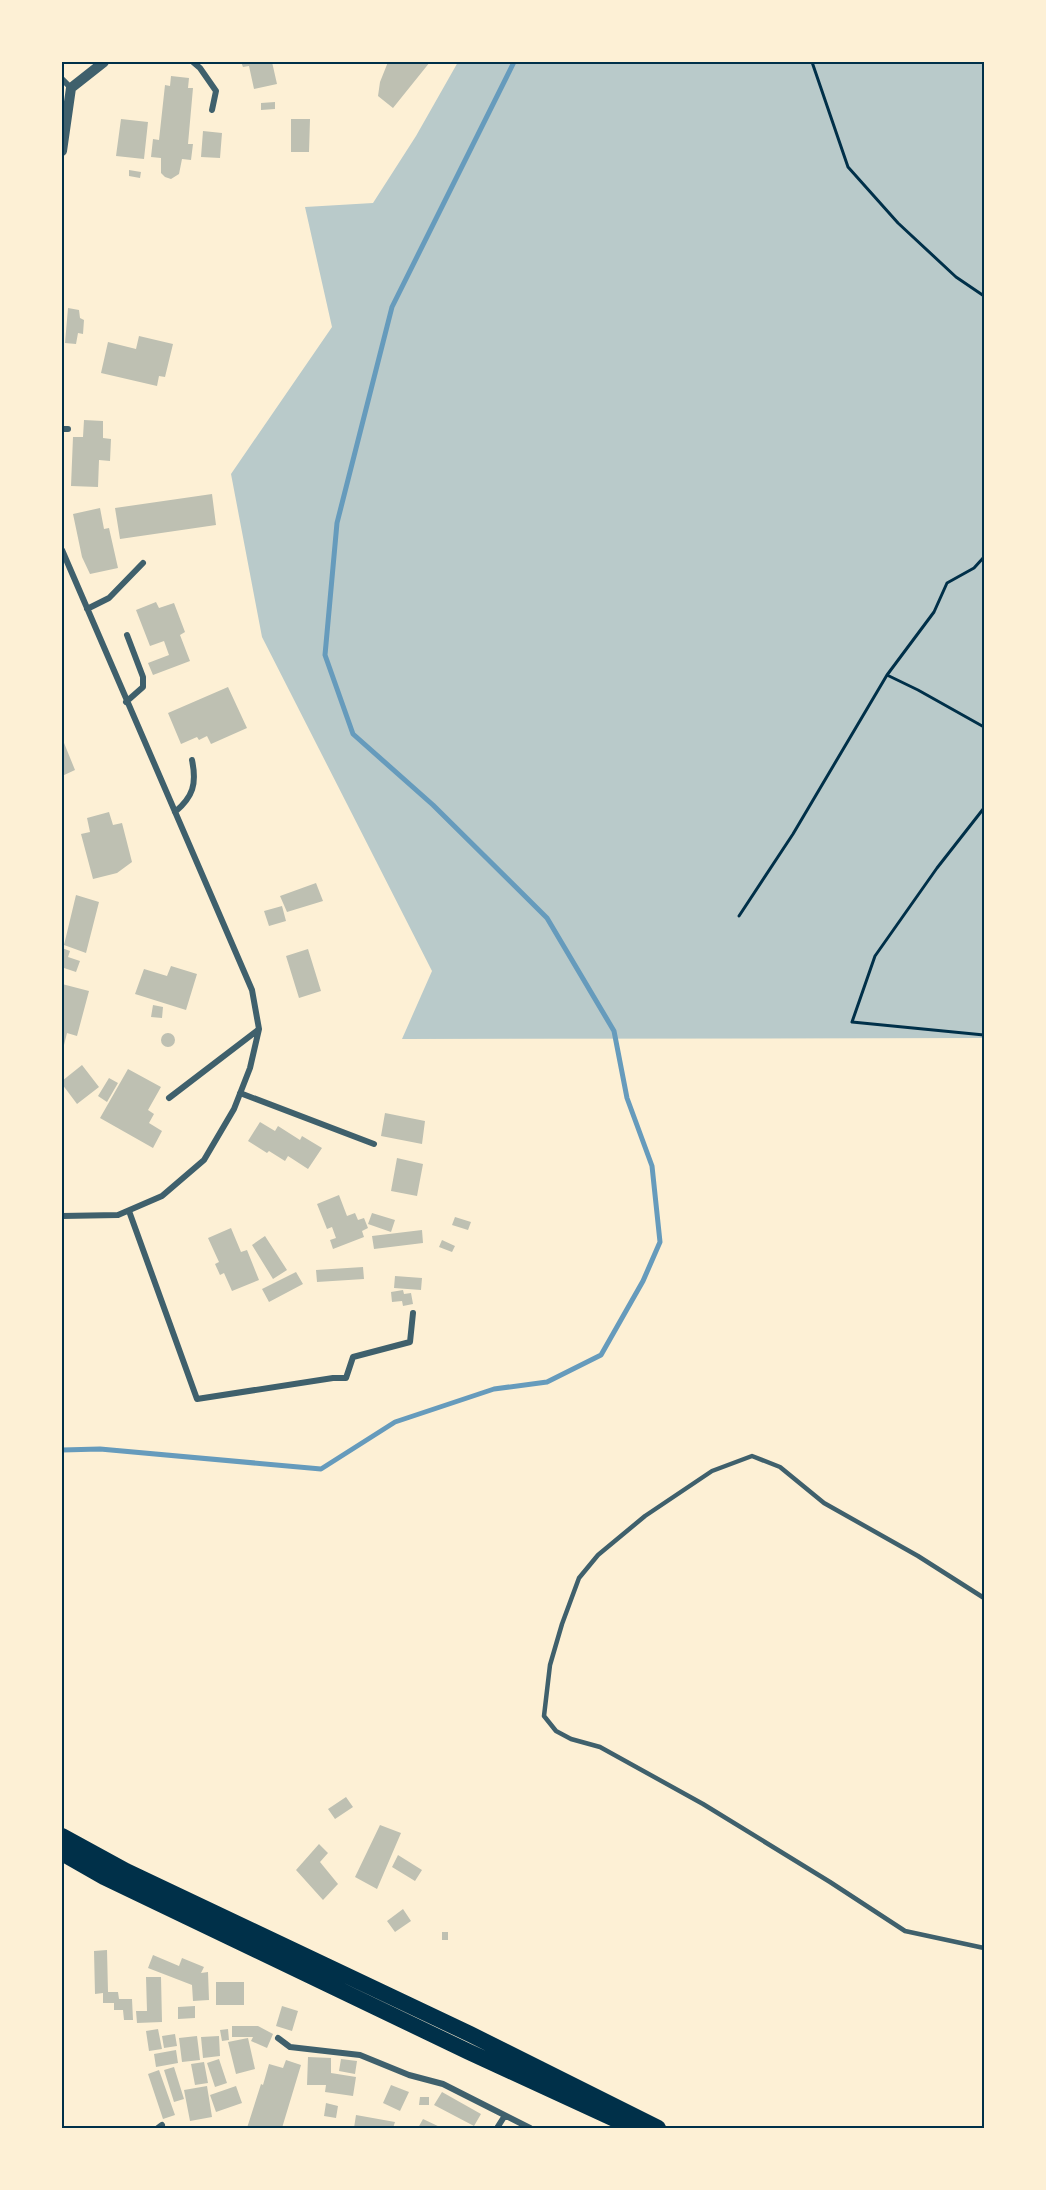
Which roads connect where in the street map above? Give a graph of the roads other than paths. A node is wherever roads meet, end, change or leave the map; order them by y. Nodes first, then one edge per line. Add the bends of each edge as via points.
1 (104, 62) edge
2 (194, 62) edge
3 (62, 79) edge
4 (72, 88) junction
5 (212, 110) dead end
6 (62, 150) edge
7 (62, 550) edge
8 (143, 563) dead end
9 (87, 609) junction
10 (127, 635) dead end
11 (126, 702) junction
12 (192, 760) dead end
13 (175, 812) junction
14 (259, 1029) junction
15 (240, 1093) junction
16 (169, 1098) dead end
17 (374, 1144) dead end
18 (129, 1210) junction
19 (62, 1215) edge
20 (412, 1312) dead end
21 (984, 1598) edge
22 (62, 1836) edge
23 (62, 1853) edge
24 (984, 1948) edge
25 (278, 2038) dead end
26 (504, 2117) junction
27 (496, 2128) edge
28 (530, 2128) edge
29 (634, 2128) edge
30 (658, 2128) edge

1 - 4 street
2 - 5 street via 216,91
3 - 4 street
4 - 6 street
7 - 9 street
8 - 9 street via 109,598
9 - 11 street
10 - 11 street via 144,677 143,687
11 - 13 street
12 - 13 street via 193,787 187,802
13 - 14 street via 252,990
14 - 15 street
14 - 16 street
15 - 17 street
15 - 18 street via 204,1160 162,1197
18 - 19 street via 118,1215
18 - 20 street via 197,1399 346,1378 353,1357 410,1342
21 - 24 lane via 824,1503 780,1467 752,1456 712,1471 645,1516 598,1555 579,1578 550,1665 544,1716 556,1731 600,1747 703,1804 905,1931
22 - 30 highway via 126,1871 471,2034
23 - 29 highway via 104,1877
25 - 26 street via 290,2047 360,2055 443,2084
26 - 27 street
26 - 28 street

